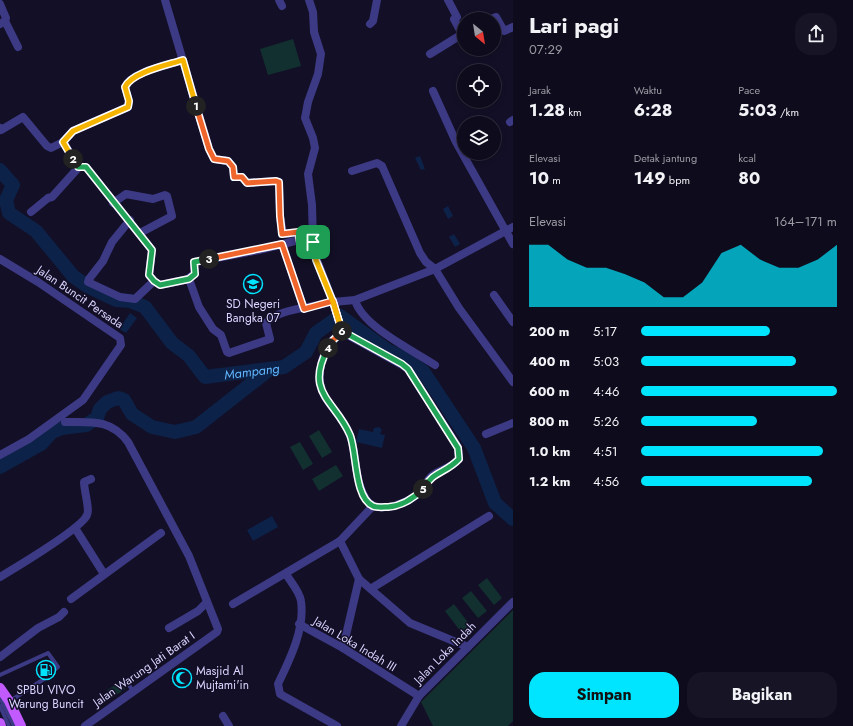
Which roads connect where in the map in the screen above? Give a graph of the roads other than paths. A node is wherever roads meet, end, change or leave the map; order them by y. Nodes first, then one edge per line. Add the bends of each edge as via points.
1 (3, 0) edge
2 (165, 0) edge
3 (309, 0) edge
4 (378, 0) edge
5 (448, 0) edge
6 (0, 3) edge
7 (3, 22) edge
8 (370, 24) dead end
9 (457, 24) edge
10 (501, 25) edge
11 (513, 27) edge
12 (457, 38) edge
13 (18, 46) dead end
14 (430, 54) dead end
15 (183, 60) junction
16 (433, 91) dead end
17 (0, 129) edge
18 (63, 142) junction
19 (78, 167) junction
20 (352, 171) dead end
21 (114, 203) junction
22 (31, 212) dead end
23 (130, 220) junction
24 (510, 228) edge
25 (140, 234) junction
26 (299, 240) junction
27 (313, 242) junction
28 (282, 244) junction
29 (513, 244) edge
30 (0, 259) edge
31 (435, 269) junction
32 (189, 279) junction
33 (154, 281) junction
34 (494, 295) dead end
35 (351, 300) junction
36 (335, 303) junction
37 (304, 309) junction
38 (513, 322) edge
39 (341, 328) junction
40 (435, 365) dead end
41 (513, 382) edge
42 (65, 422) dead end
43 (513, 423) edge
44 (486, 434) dead end
45 (0, 455) edge
46 (91, 478) dead end
47 (373, 506) junction
48 (490, 516) dead end
49 (75, 528) junction
50 (161, 534) dead end
51 (340, 541) junction
52 (104, 574) junction
53 (286, 574) junction
54 (0, 577) edge
55 (358, 579) junction
56 (372, 588) junction
57 (70, 599) dead end
58 (513, 602) edge
59 (206, 603) junction
60 (233, 604) dead end
61 (64, 612) dead end
62 (299, 624) junction
63 (169, 628) dead end
64 (468, 647) junction
65 (343, 648) junction
66 (0, 657) edge
67 (138, 672) dead end
68 (0, 675) edge
69 (0, 688) edge
70 (133, 692) junction
71 (420, 696) junction
72 (5, 700) edge
73 (0, 706) edge
74 (223, 716) dead end
75 (9, 726) edge
76 (14, 726) edge
77 (21, 726) edge
78 (84, 726) edge
79 (229, 726) edge
80 (337, 726) edge
81 (401, 726) edge

1 - 6 street
2 - 15 street
3 - 27 street via 313,12 314,32 321,54 305,118 314,138 308,174
4 - 8 street
5 - 9 street
6 - 7 street via 6,18
7 - 13 street
10 - 11 street via 504,30
12 - 14 street
15 - 18 street via 129,80 125,87 128,107 73,131
15 - 26 street via 214,159 228,161 233,167 234,177 242,177 247,183 279,182 282,234 298,232
16 - 24 street via 456,142
17 - 18 street via 24,117 46,146 52,148
18 - 19 street
19 - 21 street via 86,167
19 - 22 street via 52,197
20 - 31 street via 376,163 382,166 420,253
21 - 23 street
21 - 25 street via 126,194 153,199 168,196 172,216
23 - 25 street
23 - 33 street via 112,242 103,261 88,282 120,297 135,299
24 - 29 street
24 - 31 street
25 - 33 street via 152,250 149,275
26 - 27 street via 302,243
26 - 28 street
27 - 36 street via 316,260
28 - 32 street via 197,261 194,263 195,274
28 - 37 street
30 - 45 street, Jalan Buncit Persada via 38,282 120,338 122,342 83,400 29,439
31 - 35 street
31 - 41 street via 459,308
32 - 33 street via 160,285
32 - 37 street via 199,307 213,329 221,335 227,352 230,353 270,339 266,323 269,320
34 - 38 street
35 - 36 street
35 - 40 street via 385,334
36 - 37 street
36 - 39 street
39 - 47 street via 323,357 319,384 350,436 354,466 361,488 366,501
39 - 47 street via 408,369 458,448 459,459 451,467 434,474 423,490 414,497 394,506
42 - 59 street via 100,422 112,426 123,435 189,556
43 - 44 street
46 - 49 street via 84,482 87,516
47 - 51 street
48 - 56 street
49 - 52 street
49 - 54 street
50 - 52 street
51 - 53 street
51 - 55 street
52 - 57 street
53 - 60 street
53 - 62 street via 301,600
55 - 56 street
55 - 65 street
56 - 64 street via 410,623
58 - 64 street, Jalan Loka Indah
59 - 63 street via 198,611
59 - 70 street, Jalan Warung Jati Barat I via 217,625 217,632
61 - 66 street
62 - 65 street, Jalan Loka Indah III
62 - 80 street via 290,660 278,684 280,694
64 - 71 street, Jalan Loka Indah
65 - 71 street, Jalan Loka Indah III
67 - 70 lane via 127,681
68 - 72 lane via 48,653 58,667 44,679
69 - 72 main road
70 - 78 street, Jalan Warung Jati Barat I
71 - 81 street, Jalan Loka Indah
72 - 76 lane
72 - 77 main road
73 - 75 lane
74 - 79 street

